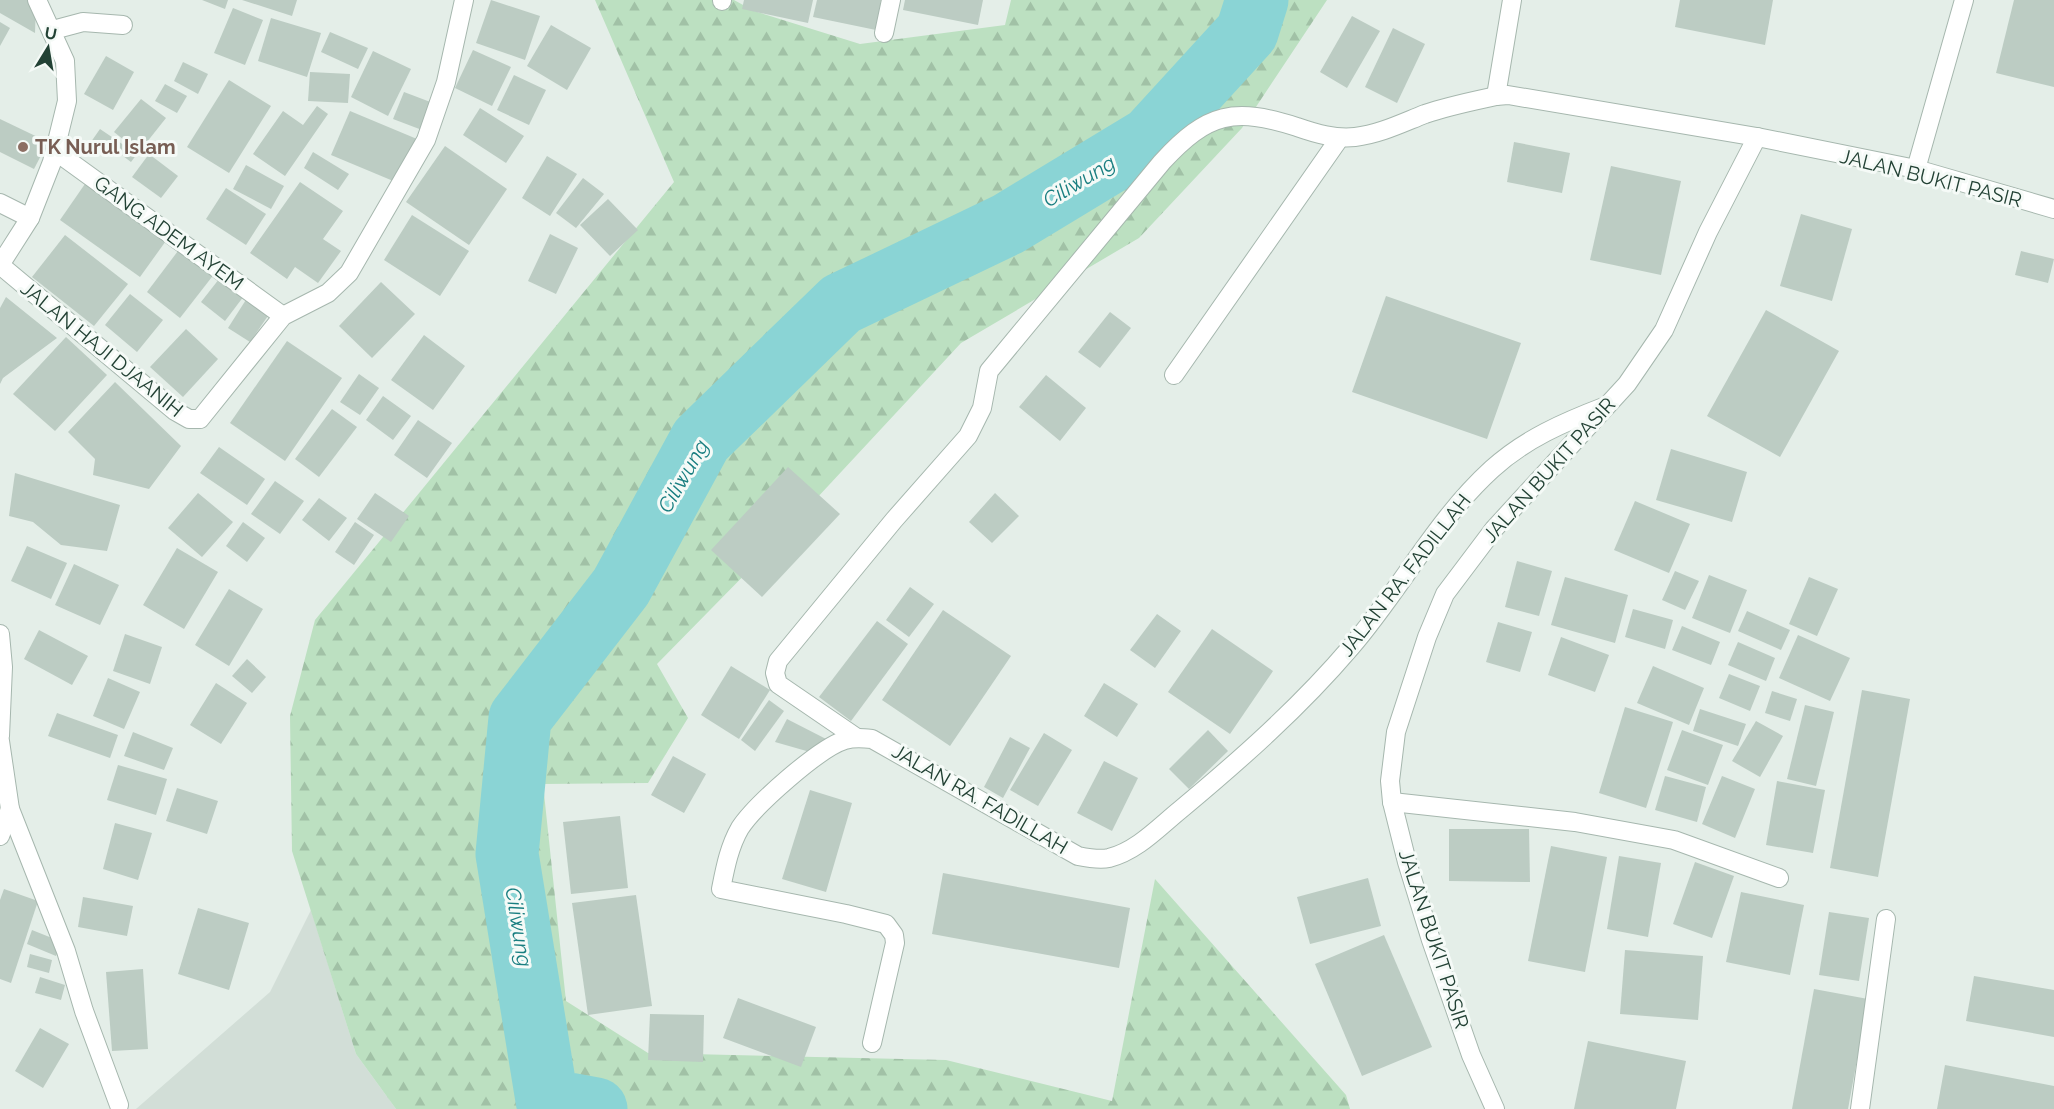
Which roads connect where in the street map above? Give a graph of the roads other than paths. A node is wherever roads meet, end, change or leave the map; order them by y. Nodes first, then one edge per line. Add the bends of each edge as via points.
1 (37, 0) edge
2 (464, 0) edge
3 (891, 0) edge
4 (1512, 0) edge
5 (1964, 0) edge
6 (123, 25) dead end
7 (53, 30) junction
8 (884, 33) dead end
9 (1496, 96) junction
10 (1757, 137) junction
11 (1339, 139) junction
12 (55, 151) junction
13 (1916, 170) junction
14 (0, 203) edge
15 (2054, 209) edge
16 (30, 218) junction
17 (0, 265) edge
18 (283, 316) junction
19 (1174, 375) dead end
20 (1606, 406) junction
21 (0, 634) edge
22 (857, 738) junction
23 (0, 739) edge
24 (1392, 801) junction
25 (10, 809) junction
26 (0, 836) edge
27 (1779, 878) dead end
28 (1886, 919) dead end
29 (872, 1043) dead end
30 (119, 1105) dead end
31 (1495, 1109) edge
32 (1860, 1109) edge

1 - 7 street
2 - 18 street, JALAN HAJI DJAANIH via 437,114 417,159 339,286
3 - 8 street
4 - 9 street
5 - 13 street
6 - 7 street via 83,22
7 - 12 street via 65,61 69,89
9 - 10 street
9 - 11 street via 1427,113 1377,134
10 - 13 street, JALAN BUKIT PASIR
10 - 20 street, JALAN BUKIT PASIR via 1664,330 1627,384
11 - 19 street
11 - 22 street via 1262,117 1240,115 1212,122 1182,140 989,371 982,408 968,436 894,520 775,668 778,684
12 - 16 street
12 - 18 street, GANG ADEM AYEM
13 - 15 street, JALAN BUKIT PASIR
14 - 16 street
16 - 17 street
17 - 18 street, JALAN HAJI DJAANIH via 189,419 200,419
20 - 22 street, JALAN RA. FADILLAH via 1549,429 1491,470 1443,521 1384,606 1330,670 1256,745 1124,852 1109,858 1078,856 933,775 888,745
20 - 24 street, JALAN BUKIT PASIR via 1494,529 1445,594 1396,732 1390,781
21 - 23 street
22 - 29 street via 844,740 825,751 758,806 732,845 721,889 886,924 895,943
23 - 25 street
24 - 27 street via 1575,822 1674,840
24 - 31 street, JALAN BUKIT PASIR via 1431,940
25 - 26 street
25 - 30 street via 66,951
28 - 32 street

